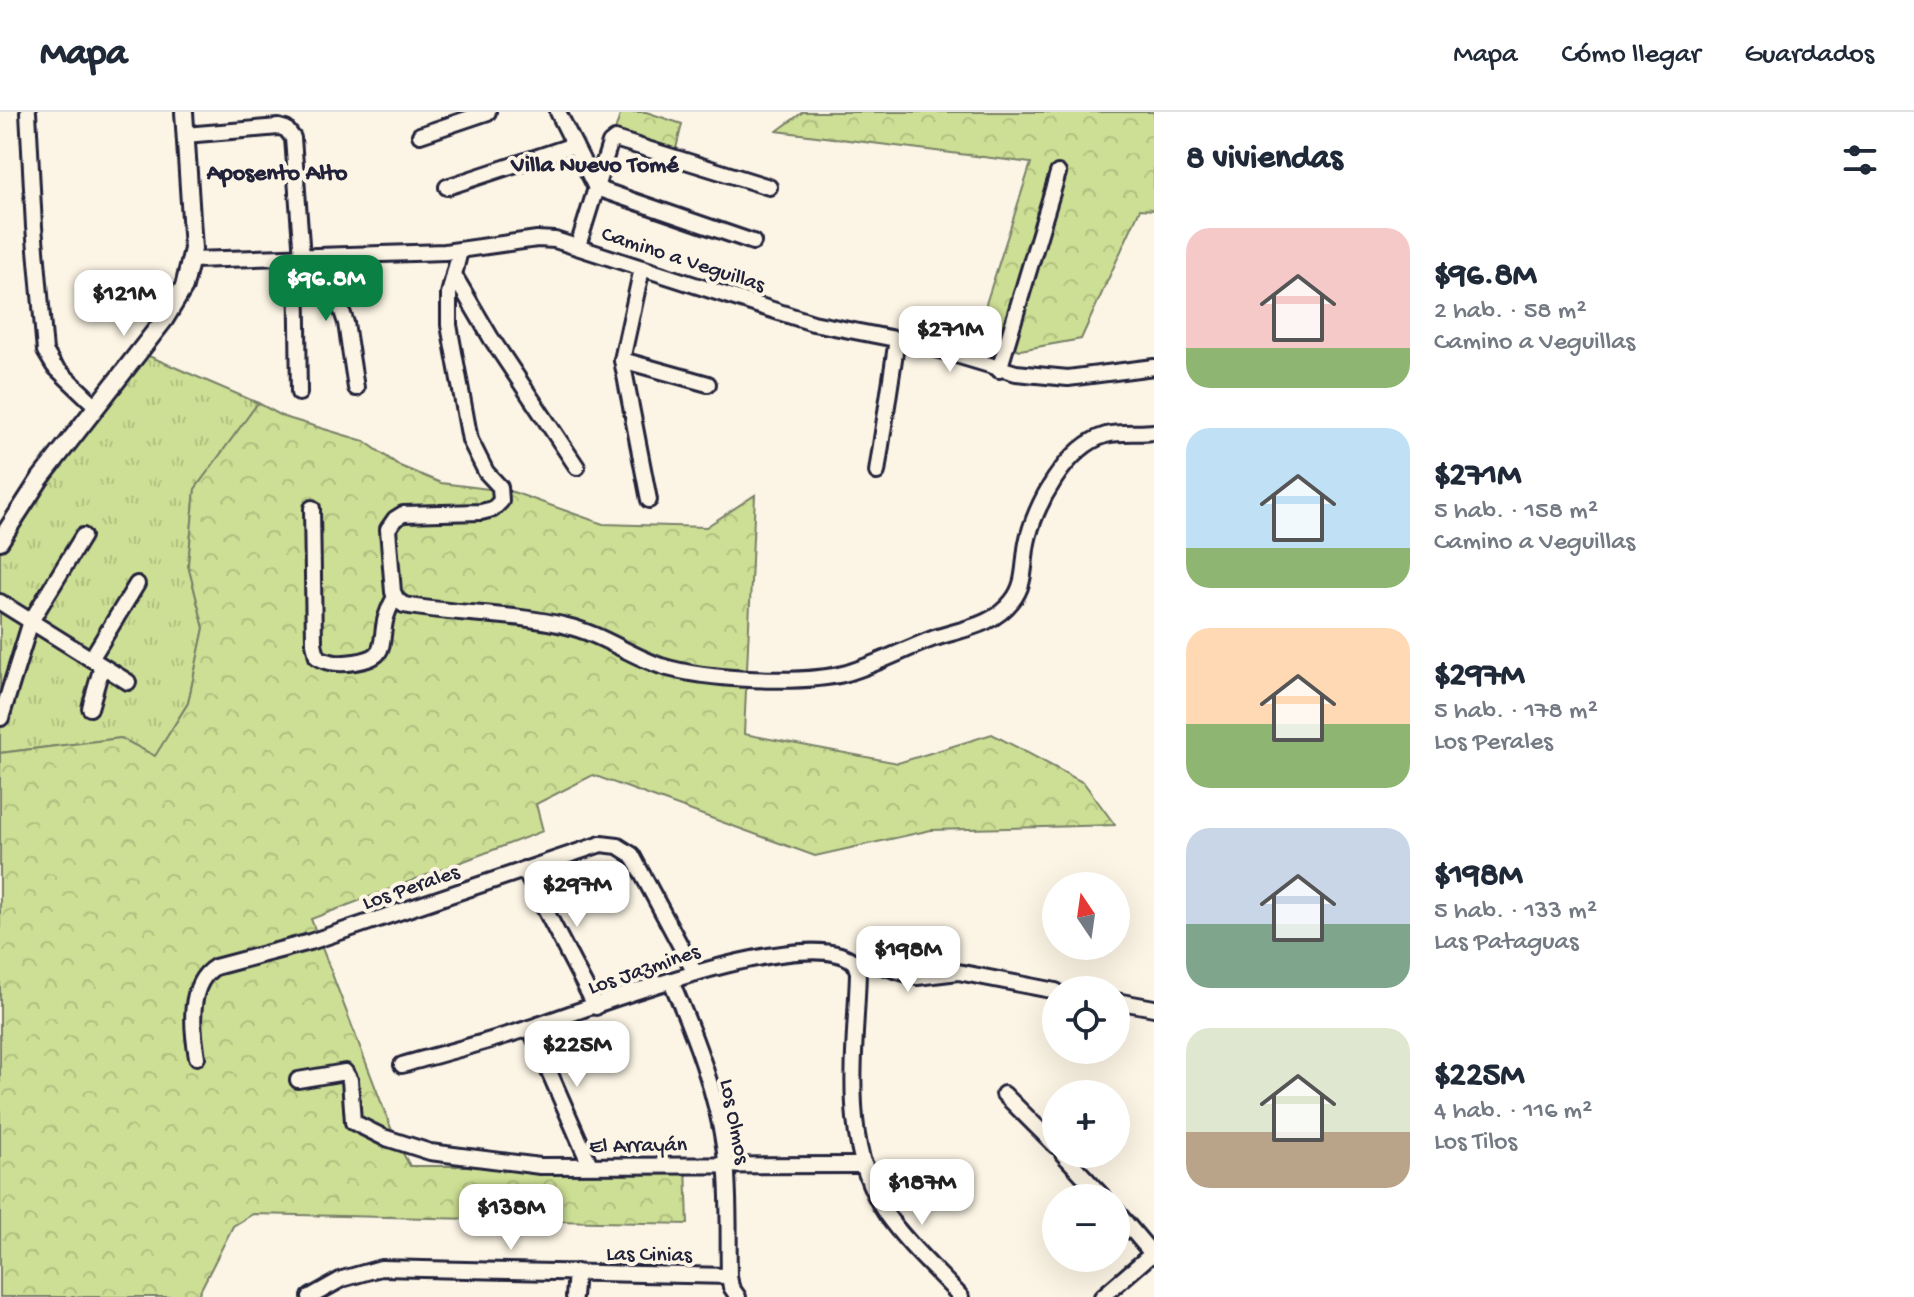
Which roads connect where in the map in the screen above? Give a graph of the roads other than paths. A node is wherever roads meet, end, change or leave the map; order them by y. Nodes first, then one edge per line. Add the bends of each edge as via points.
1 (28, 112) edge
2 (184, 112) edge
3 (488, 112) edge
4 (558, 112) edge
5 (185, 135) junction
6 (420, 135) dead end
7 (574, 145) junction
8 (606, 154) junction
9 (582, 160) junction
10 (1058, 173) dead end
11 (447, 187) dead end
12 (769, 187) dead end
13 (596, 188) junction
14 (753, 242) dead end
15 (578, 246) junction
16 (460, 251) junction
17 (338, 256) junction
18 (299, 257) junction
19 (192, 260) junction
20 (642, 268) junction
21 (454, 275) junction
22 (897, 339) junction
23 (622, 360) junction
24 (1154, 367) edge
25 (999, 370) junction
26 (708, 384) dead end
27 (356, 388) dead end
28 (299, 393) dead end
29 (96, 406) junction
30 (1154, 432) edge
31 (577, 467) dead end
32 (877, 472) dead end
33 (649, 500) dead end
34 (312, 508) dead end
35 (83, 536) dead end
36 (0, 541) edge
37 (137, 584) dead end
38 (395, 597) junction
39 (0, 602) edge
40 (31, 621) junction
41 (97, 662) junction
42 (128, 682) dead end
43 (90, 708) dead end
44 (1, 718) edge
45 (524, 869) junction
46 (855, 963) junction
47 (695, 973) junction
48 (671, 981) junction
49 (1042, 988) edge
50 (1130, 1004) edge
51 (596, 1007) junction
52 (1154, 1008) edge
53 (530, 1028) junction
54 (197, 1057) dead end
55 (402, 1065) dead end
56 (298, 1080) dead end
57 (1004, 1094) dead end
58 (1042, 1132) edge
59 (726, 1164) junction
60 (590, 1165) junction
61 (865, 1165) junction
62 (1076, 1168) edge
63 (1091, 1184) edge
64 (1130, 1227) edge
65 (1154, 1254) edge
66 (576, 1272) junction
67 (729, 1276) junction
68 (310, 1297) edge
69 (574, 1297) edge
70 (738, 1297) edge
71 (961, 1297) edge
72 (1102, 1297) edge

1 - 29 street via 45,351
2 - 5 street
3 - 6 street
4 - 7 street
5 - 18 street via 279,127 289,131
5 - 19 street
7 - 9 street
7 - 11 street
8 - 9 street
8 - 12 street via 611,141 618,139
8 - 13 street
9 - 13 street
10 - 25 street
13 - 14 street
13 - 15 street
15 - 16 street, Camino a Veguillas via 537,239
15 - 20 street, Camino a Veguillas
16 - 17 street, Camino a Veguillas
16 - 21 street
17 - 18 street, Camino a Veguillas
17 - 27 street via 337,297
18 - 19 street, Camino a Veguillas
18 - 28 street
19 - 29 street via 170,312
20 - 22 street, Camino a Veguillas via 813,323
20 - 23 street
21 - 31 street
21 - 38 street via 448,317 466,428 502,496 486,511 408,513 395,519 388,529
22 - 25 street, Camino a Veguillas
22 - 32 street
23 - 26 street
23 - 33 street
24 - 25 street, Camino a Veguillas via 1068,378
29 - 36 street
30 - 38 street via 1103,435 1072,458 1038,509 1021,584 999,615 883,661 826,677 688,673 570,627 409,606
34 - 38 street via 317,657 348,663 378,655
35 - 40 street
37 - 41 street
39 - 40 street
40 - 41 street
40 - 44 street
41 - 42 street
41 - 43 street
45 - 47 street, Los Perales via 590,846 618,846 635,860
45 - 51 street
45 - 54 street, Los Perales via 310,942 215,967 198,986 193,1025
46 - 47 street, Los Jazmines via 843,955 785,953
46 - 49 street, Los Jazmines via 866,961 917,977 958,972
46 - 61 street via 853,1081
47 - 48 street, Los Jazmines
48 - 51 street, Los Jazmines
48 - 59 street, Los Olmos via 701,1057
50 - 52 street
51 - 53 street, Los Jazmines
53 - 55 street, Los Jazmines
53 - 60 street
56 - 60 street, El Arrayán via 345,1072 353,1122 417,1149 540,1166
57 - 58 street
59 - 60 street, El Arrayán
59 - 61 street, El Arrayán
59 - 67 street, Los Olmos
61 - 71 street via 893,1224
62 - 63 street
64 - 65 street
65 - 72 street
66 - 67 street, Las Cinias
66 - 68 street, Las Cinias via 381,1268 342,1279
66 - 69 street
67 - 70 street

